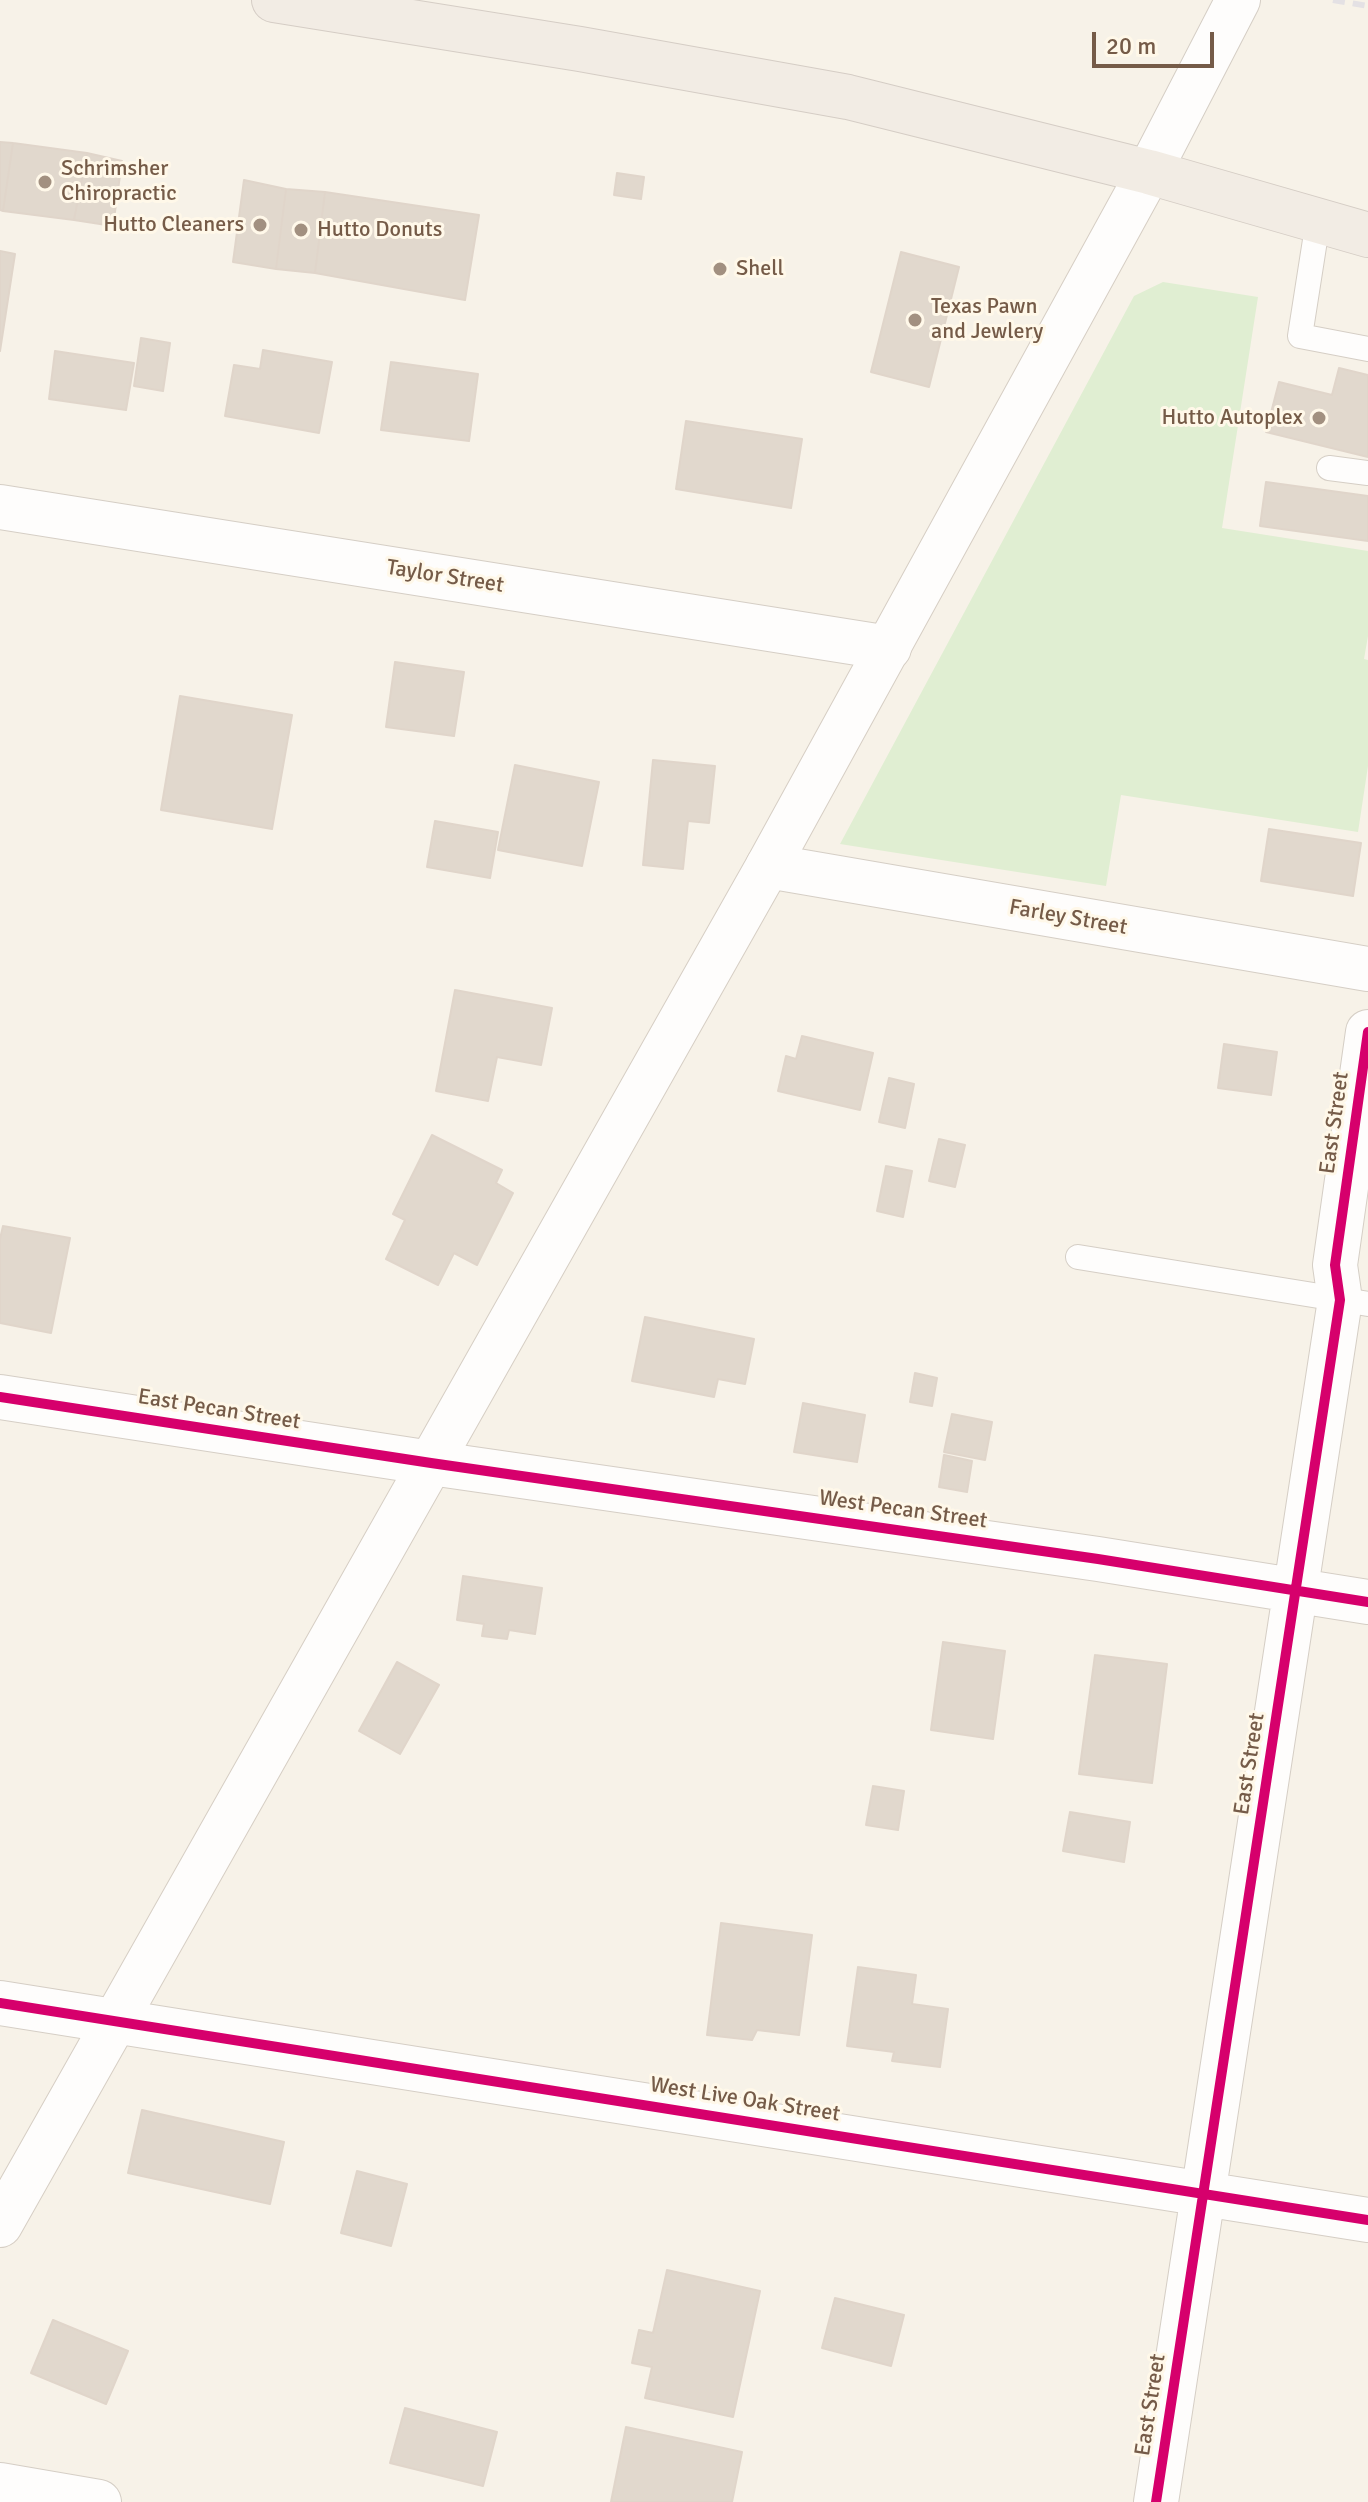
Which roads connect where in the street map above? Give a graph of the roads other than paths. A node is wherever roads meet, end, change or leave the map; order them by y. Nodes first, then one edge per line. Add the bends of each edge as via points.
1 (274, 0) edge
2 (1238, 0) edge
3 (1149, 172) junction
4 (1318, 221) junction
5 (1368, 235) edge
6 (1368, 349) edge
7 (1329, 468) dead end
8 (1368, 473) edge
9 (0, 507) edge
10 (889, 648) junction
11 (768, 866) junction
12 (1368, 969) edge
13 (1368, 1032) edge
14 (1078, 1257) dead end
15 (1354, 1302) edge
16 (0, 1397) edge
17 (431, 1463) junction
18 (1297, 1590) junction
19 (1368, 1602) edge
20 (0, 2003) edge
21 (116, 2021) junction
22 (1204, 2193) junction
23 (1368, 2220) edge
24 (0, 2225) edge
25 (0, 2485) edge
26 (99, 2502) edge
27 (1156, 2502) edge

1 - 3 highway via 848,97
2 - 3 street
3 - 4 highway
3 - 10 street
4 - 5 highway
4 - 6 lane via 1300,336
7 - 8 lane
9 - 10 street, Taylor Street
10 - 11 street
11 - 12 street, Farley Street
11 - 17 street
13 - 15 street, East Street via 1335,1265
14 - 15 lane
15 - 18 street, East Street
16 - 17 street, East Pecan Street
17 - 18 street, West Pecan Street
17 - 21 street
18 - 19 street, West Pecan Street
18 - 22 street, East Street
20 - 21 street, West Live Oak Street
21 - 22 street, West Live Oak Street
21 - 24 street
22 - 23 street, West Live Oak Street
22 - 27 street, East Street
25 - 26 street

